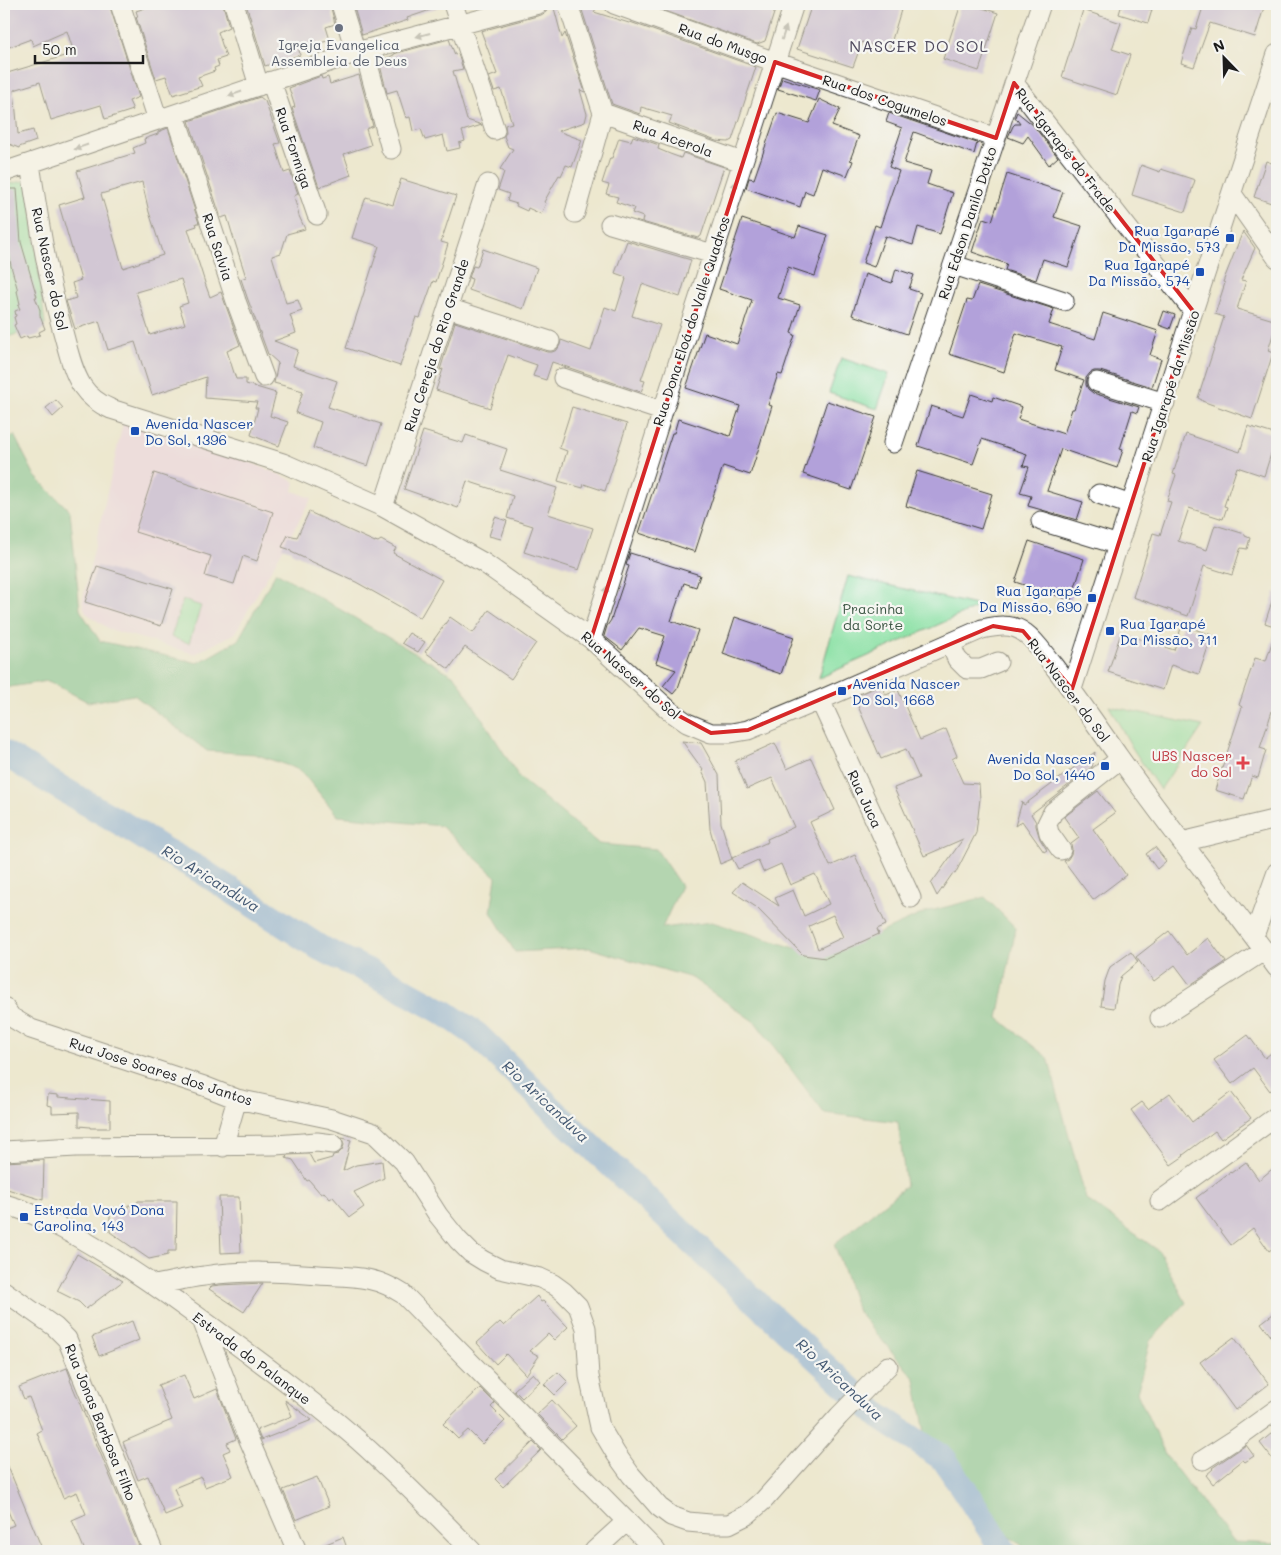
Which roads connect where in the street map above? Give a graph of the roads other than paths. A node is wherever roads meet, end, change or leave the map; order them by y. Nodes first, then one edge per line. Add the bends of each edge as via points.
1 (120, 4) edge
2 (234, 4) edge
3 (341, 4) edge
4 (454, 4) edge
5 (538, 4) edge
6 (568, 4) edge
7 (614, 4) edge
8 (794, 4) edge
9 (1041, 4) edge
10 (460, 26) junction
11 (360, 52) junction
12 (1277, 54) edge
13 (775, 62) junction
14 (1014, 83) junction
15 (265, 84) junction
16 (604, 113) junction
17 (167, 118) junction
18 (496, 130) dead end
19 (996, 138) junction
20 (391, 149) dead end
21 (742, 162) junction
22 (30, 164) junction
23 (4, 172) edge
24 (488, 184) dead end
25 (1232, 194) junction
26 (575, 213) dead end
27 (317, 215) dead end
28 (610, 224) dead end
29 (713, 254) junction
30 (1277, 258) edge
31 (954, 265) junction
32 (1064, 301) dead end
33 (448, 308) junction
34 (1193, 311) junction
35 (550, 341) dead end
36 (264, 377) dead end
37 (563, 378) dead end
38 (1097, 382) dead end
39 (1164, 403) junction
40 (662, 410) junction
41 (894, 443) dead end
42 (1099, 494) dead end
43 (1132, 505) junction
44 (383, 507) junction
45 (1041, 520) dead end
46 (1119, 545) junction
47 (591, 639) junction
48 (950, 643) junction
49 (998, 662) dead end
50 (1072, 689) junction
51 (820, 700) junction
52 (1120, 759) junction
53 (1277, 819) edge
54 (1182, 842) junction
55 (1061, 850) dead end
56 (1277, 872) edge
57 (911, 898) dead end
58 (1259, 943) junction
59 (1277, 968) edge
60 (4, 1007) edge
61 (1160, 1018) dead end
62 (237, 1099) junction
63 (1277, 1116) edge
64 (333, 1144) dead end
65 (222, 1147) junction
66 (4, 1150) edge
67 (1160, 1201) dead end
68 (4, 1204) edge
69 (155, 1285) junction
70 (4, 1291) edge
71 (202, 1320) junction
72 (888, 1366) dead end
73 (1277, 1408) edge
74 (1203, 1460) dead end
75 (627, 1521) junction
76 (153, 1551) edge
77 (297, 1551) edge
78 (472, 1551) edge
79 (594, 1551) edge
80 (656, 1551) edge

1 - 17 street, Rua Salvia
2 - 15 street, Rua Formiga
3 - 11 street
4 - 10 street
5 - 10 street
6 - 16 street
7 - 13 street, Rua do Musgo
13 -> 8 street, Rua Dona Eloá do Valle Quadros
9 - 14 street, Rua Edson Danilo Dotto
10 -> 11 street
10 - 18 street
11 - 15 street
11 - 20 street
12 - 25 street, Rua Igarapé da Missão
13 - 19 street, Rua dos Cogumelos
13 - 21 street, Rua Dona Eloá do Valle Quadros
14 - 19 street, Rua Edson Danilo Dotto
14 - 34 street, Rua Igarapé do Frade
15 -> 17 street
15 - 27 street, Rua Formiga
16 - 21 street, Rua Acerola
16 - 26 street
17 -> 22 street
17 - 36 street, Rua Salvia
19 - 31 street, Rua Edson Danilo Dotto
29 -> 21 street, Rua Dona Eloá do Valle Quadros
22 - 23 street
22 - 44 street, Rua Nascer do Sol via 54,301 70,356 82,385 92,398 111,410 283,463
24 - 33 street, Rua Cereja do Rio Grande
25 - 30 street
25 - 34 street, Rua Igarapé da Missão
28 - 29 street
29 - 40 street, Rua Dona Eloá do Valle Quadros
31 - 32 street
31 - 41 street, Rua Edson Danilo Dotto
33 - 35 street
33 - 44 street, Rua Cereja do Rio Grande
34 - 39 street, Rua Igarapé da Missão
37 - 40 street
38 - 39 street
39 - 43 street, Rua Igarapé da Missão
47 -> 40 street, Rua Dona Eloá do Valle Quadros
42 - 43 street
43 - 46 street, Rua Igarapé da Missão
44 - 47 street, Rua Nascer do Sol via 484,563
45 - 46 street
46 - 50 street, Rua Igarapé da Missão
47 - 51 street, Rua Nascer do Sol via 670,711 687,723 711,733 748,730
48 - 49 street via 967,669 981,669
48 - 50 street, Rua Nascer do Sol via 982,629 1004,626 1023,631
48 - 51 street, Rua Nascer do Sol
50 - 52 street, Rua Nascer do Sol
51 - 57 street, Rua Juca
52 - 54 street, Rua Nascer do Sol
52 - 55 street via 1053,812 1047,824 1049,833
53 - 54 street
54 - 58 street, Rua Nascer do Sol
56 - 58 street
58 - 59 street, Rua Nascer do Sol
58 - 61 street
60 - 62 street, Rua Jose Soares dos Jantos via 11,1017 32,1028
62 - 65 street
62 - 72 street, Rua Jose Soares dos Jantos via 332,1119 374,1133 404,1162 438,1215 472,1253 500,1269 540,1278 564,1292 578,1306 586,1328 589,1376 600,1426 631,1475 671,1516 688,1522 730,1524 747,1516
63 - 67 street
64 - 65 street
65 - 66 street
68 - 69 street, Estrada do Palanque via 75,1236
69 - 71 street, Estrada do Palanque
69 - 75 street via 237,1273 367,1278 384,1283 403,1294
70 - 76 street, Rua Jonas Barbosa Filho via 67,1338
71 - 77 street
71 - 78 street, Estrada do Palanque via 284,1380 357,1440
73 - 74 street
75 - 79 street
75 - 80 street

